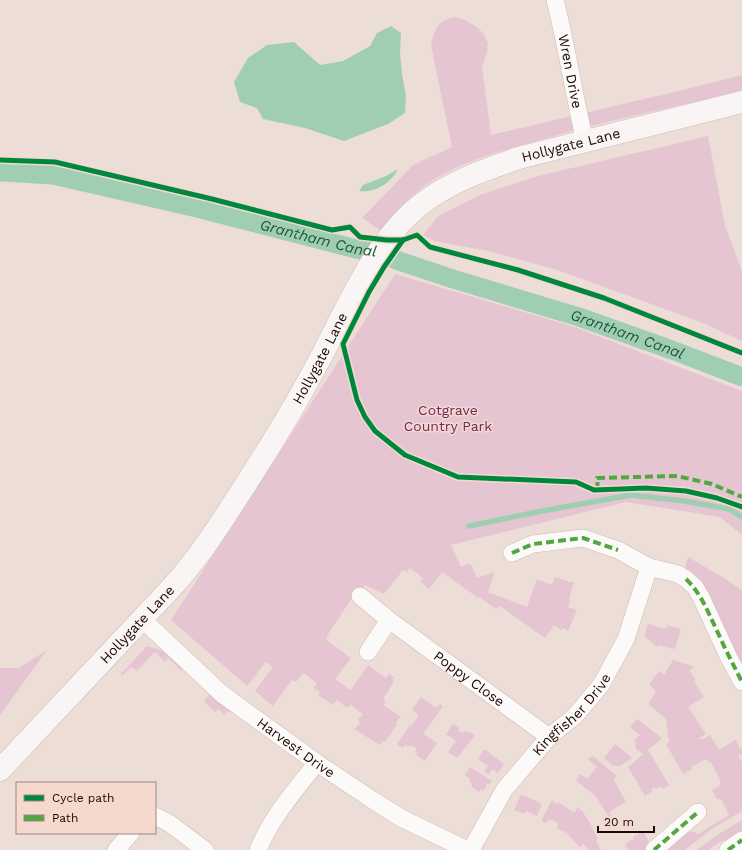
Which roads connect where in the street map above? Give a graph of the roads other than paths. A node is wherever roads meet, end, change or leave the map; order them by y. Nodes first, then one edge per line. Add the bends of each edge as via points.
1 (555, 0) edge
2 (742, 102) edge
3 (585, 142) junction
4 (512, 553) dead end
5 (649, 567) junction
6 (360, 596) dead end
7 (142, 619) junction
8 (389, 620) junction
9 (368, 652) dead end
10 (742, 682) edge
11 (549, 737) junction
12 (317, 763) junction
13 (0, 770) edge
14 (698, 812) dead end
15 (156, 817) edge
16 (130, 834) edge
17 (742, 840) edge
18 (116, 850) edge
19 (205, 850) edge
20 (258, 850) edge
21 (467, 850) edge
22 (471, 850) edge
23 (654, 850) edge
24 (728, 850) edge

1 - 3 street, Wren Drive
2 - 3 street, Hollygate Lane
3 - 7 street, Hollygate Lane via 494,166 465,178 418,206 386,240 272,443 230,509 192,564
4 - 5 street via 533,544 583,538 618,550
5 - 10 street via 678,574 695,587
5 - 11 street, Kingfisher Drive via 626,639 601,685 575,716
6 - 8 street, Poppy Close
7 - 12 street, Harvest Drive via 222,694
7 - 13 street, Hollygate Lane
8 - 9 street
8 - 11 street, Poppy Close
11 - 22 street, Kingfisher Drive via 504,790
12 - 20 street via 272,823
12 - 21 street, Harvest Drive via 401,818
14 - 23 street
15 - 19 street
16 - 18 street
17 - 24 street

